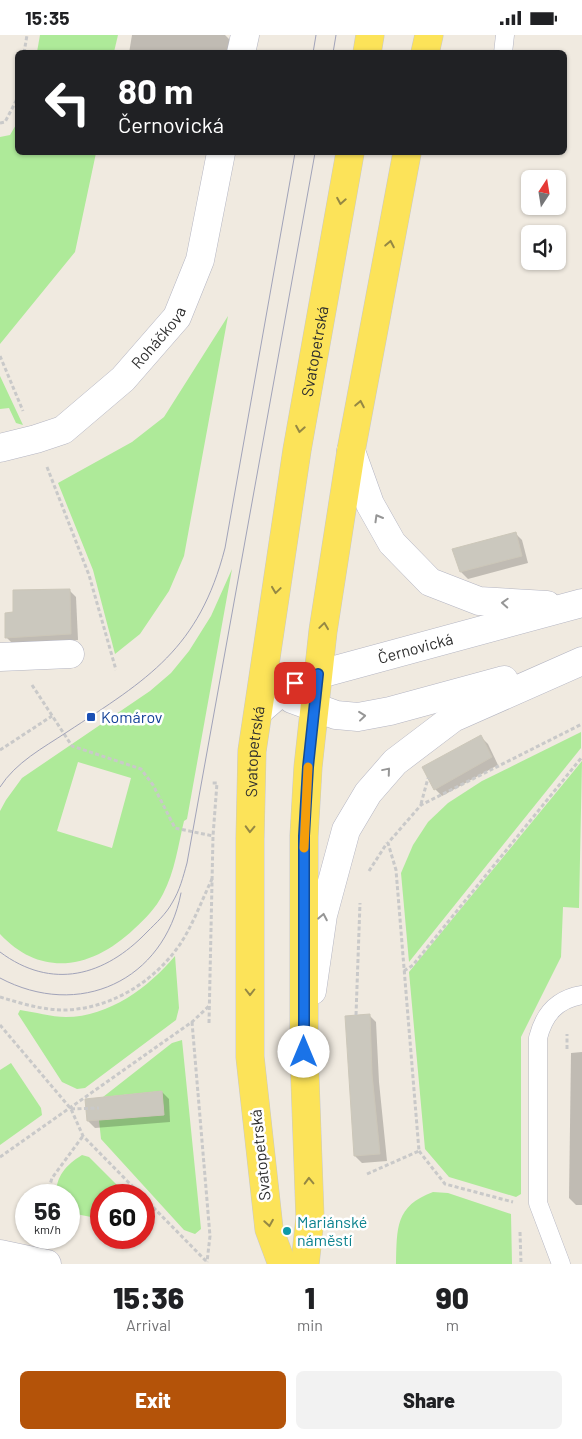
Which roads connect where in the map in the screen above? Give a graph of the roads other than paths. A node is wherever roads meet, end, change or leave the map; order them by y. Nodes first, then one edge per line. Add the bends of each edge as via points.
1 (245, 35) edge
2 (370, 35) edge
3 (429, 35) edge
4 (505, 35) edge
5 (242, 50) edge
6 (368, 50) edge
7 (426, 50) edge
8 (503, 50) edge
9 (221, 155) edge
10 (350, 155) edge
11 (407, 155) edge
12 (0, 448) edge
13 (351, 451) junction
14 (577, 605) edge
15 (70, 654) dead end
16 (0, 657) edge
17 (582, 660) edge
18 (265, 668) junction
19 (318, 674) junction
20 (282, 691) junction
21 (314, 708) junction
22 (259, 711) junction
23 (582, 995) edge
24 (304, 1052) junction
25 (0, 1254) edge
26 (47, 1264) edge
27 (282, 1264) edge
28 (305, 1264) edge
29 (562, 1264) edge

1 - 5 main road
2 - 6 main road
3 - 7 main road
4 - 8 lane
9 - 12 main road, Roháčkova via 200,260 177,317 123,379 63,430
10 -> 18 main road, Svatopetrská via 297,450
13 -> 11 main road
14 -> 13 main road via 479,601 430,582 392,543 370,504
19 -> 13 main road
14 - 19 main road, Černovická
15 - 16 main road
21 -> 17 main road via 358,717
24 -> 17 main road via 323,915 346,830 368,793 395,762 453,717
18 - 20 main road
18 - 22 main road, Svatopetrská
19 - 20 main road, Černovická
19 - 21 main road
20 - 21 main road
20 - 22 main road, Černovická
21 - 24 main road via 304,836
22 -> 27 main road, Svatopetrská via 252,751 250,1057 269,1229
23 - 29 lane via 558,1003 541,1025 538,1038 538,1203
28 -> 24 main road via 310,1218
25 - 26 main road

